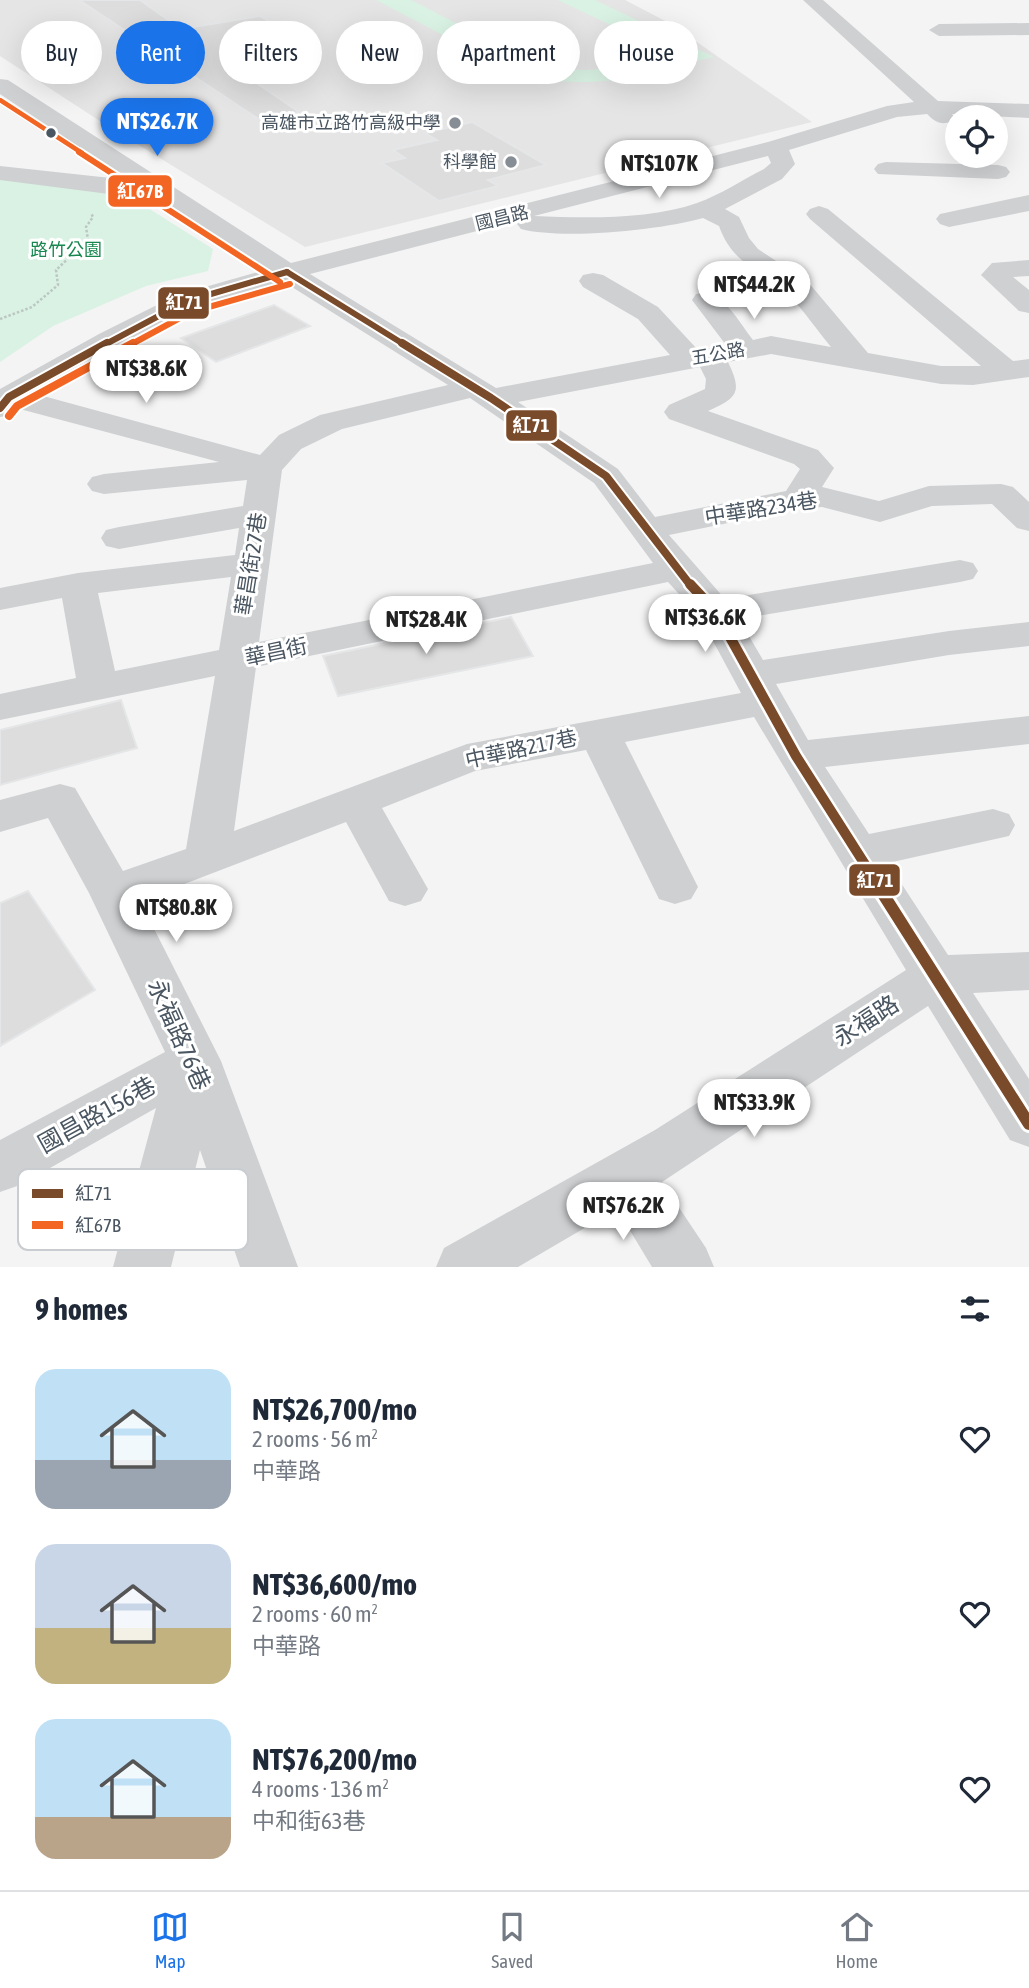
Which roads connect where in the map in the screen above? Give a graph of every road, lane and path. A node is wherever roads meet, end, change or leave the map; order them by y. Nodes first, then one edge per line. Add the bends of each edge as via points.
1 (812, 0) edge
2 (1029, 29) edge
3 (939, 30) dead end
4 (0, 85) edge
5 (933, 107) junction
6 (1029, 111) edge
7 (945, 119) edge
8 (776, 146) junction
9 (945, 166) edge
10 (994, 168) edge
11 (886, 169) dead end
12 (0, 173) edge
13 (162, 188) junction
14 (1027, 198) edge
15 (705, 209) junction
16 (91, 214) dead end
17 (819, 214) dead end
18 (949, 219) dead end
19 (482, 223) junction
20 (1029, 268) edge
21 (287, 272) junction
22 (593, 281) dead end
23 (706, 300) dead end
24 (1029, 305) edge
25 (0, 319) edge
26 (746, 349) junction
27 (699, 357) junction
28 (858, 360) junction
29 (1020, 374) edge
30 (482, 393) junction
31 (5, 402) edge
32 (266, 468) junction
33 (104, 484) dead end
34 (799, 499) junction
35 (259, 514) junction
36 (1029, 521) edge
37 (647, 529) junction
38 (119, 538) dead end
39 (251, 564) junction
40 (676, 569) junction
41 (960, 571) dead end
42 (78, 584) junction
43 (0, 599) edge
44 (716, 612) junction
45 (1029, 634) edge
46 (236, 661) junction
47 (98, 688) junction
48 (758, 688) junction
49 (0, 708) edge
50 (1029, 730) edge
51 (599, 733) junction
52 (796, 756) junction
53 (356, 801) junction
54 (0, 816) edge
55 (993, 825) dead end
56 (859, 853) junction
57 (207, 859) junction
58 (676, 887) dead end
59 (405, 889) dead end
60 (112, 892) junction
61 (1029, 971) edge
62 (937, 975) junction
63 (195, 1061) junction
64 (1029, 1125) edge
65 (0, 1168) edge
66 (167, 1169) edge
67 (234, 1169) edge
68 (626, 1175) junction
69 (248, 1209) edge
70 (146, 1250) edge
71 (142, 1267) edge
72 (269, 1267) edge
73 (465, 1267) edge
74 (685, 1267) edge

1 - 5 street
2 - 3 street
4 - 13 street
5 - 6 street, 國昌路
5 - 7 street
5 - 8 street, 國昌路 via 895,111
8 - 15 street via 783,164 773,174
8 - 19 street, 國昌路
9 - 11 street
10 - 14 street
12 - 13 street via 109,187
13 - 21 street
14 - 18 street
15 - 19 street via 661,220 574,225
15 - 28 street via 730,222 750,255 798,288
16 - 25 path via 84,230 88,240 61,262 56,270 58,285 46,300
17 - 29 street
19 - 21 street, 國昌路
20 - 24 street via 1002,269 995,275
21 - 30 street
21 - 31 street, 國昌路 via 187,301 109,340
22 - 27 street via 648,313
23 - 26 street
26 - 27 street, 五公路
26 - 28 street, 五公路 via 771,345
27 - 30 street, 五公路
27 - 34 street via 720,379 720,394 680,412 806,457 817,468
28 - 29 street, 五公路 via 941,375
30 - 32 street, 五公路 via 331,422 289,442
30 - 37 street via 606,476
31 - 32 street via 227,454
32 - 33 street
32 - 35 street, 華昌街27巷
34 - 36 street, 中華路234巷 via 823,497 880,512 929,496 1001,494
34 - 37 street, 中華路234巷
35 - 38 street
35 - 39 street, 華昌街27巷
37 - 40 street
39 - 42 street
39 - 46 street, 華昌街27巷
40 - 44 street
40 - 46 street, 華昌街
41 - 44 street
42 - 43 street
42 - 47 street
44 - 48 street
45 - 48 street, 中華路217巷 via 949,643
46 - 47 street, 華昌街
46 - 57 street
47 - 49 street, 華昌街
48 - 51 street, 中華路217巷
48 - 52 street
50 - 52 street
51 - 53 street, 中華路217巷 via 467,758
51 - 58 street
52 - 56 street
53 - 57 street, 中華路217巷
53 - 59 street
54 - 60 street, 永福路76巷 via 60,799
55 - 56 street
56 - 62 street
57 - 60 street
60 - 63 street, 永福路76巷
61 - 62 street
62 - 64 street
62 - 68 street, 永福路
63 - 65 street, 國昌路156巷
63 - 66 street
63 - 67 street, 永福路76巷
68 - 73 street, 永福路
68 - 74 street
69 - 72 street, 永福路76巷
70 - 71 street

